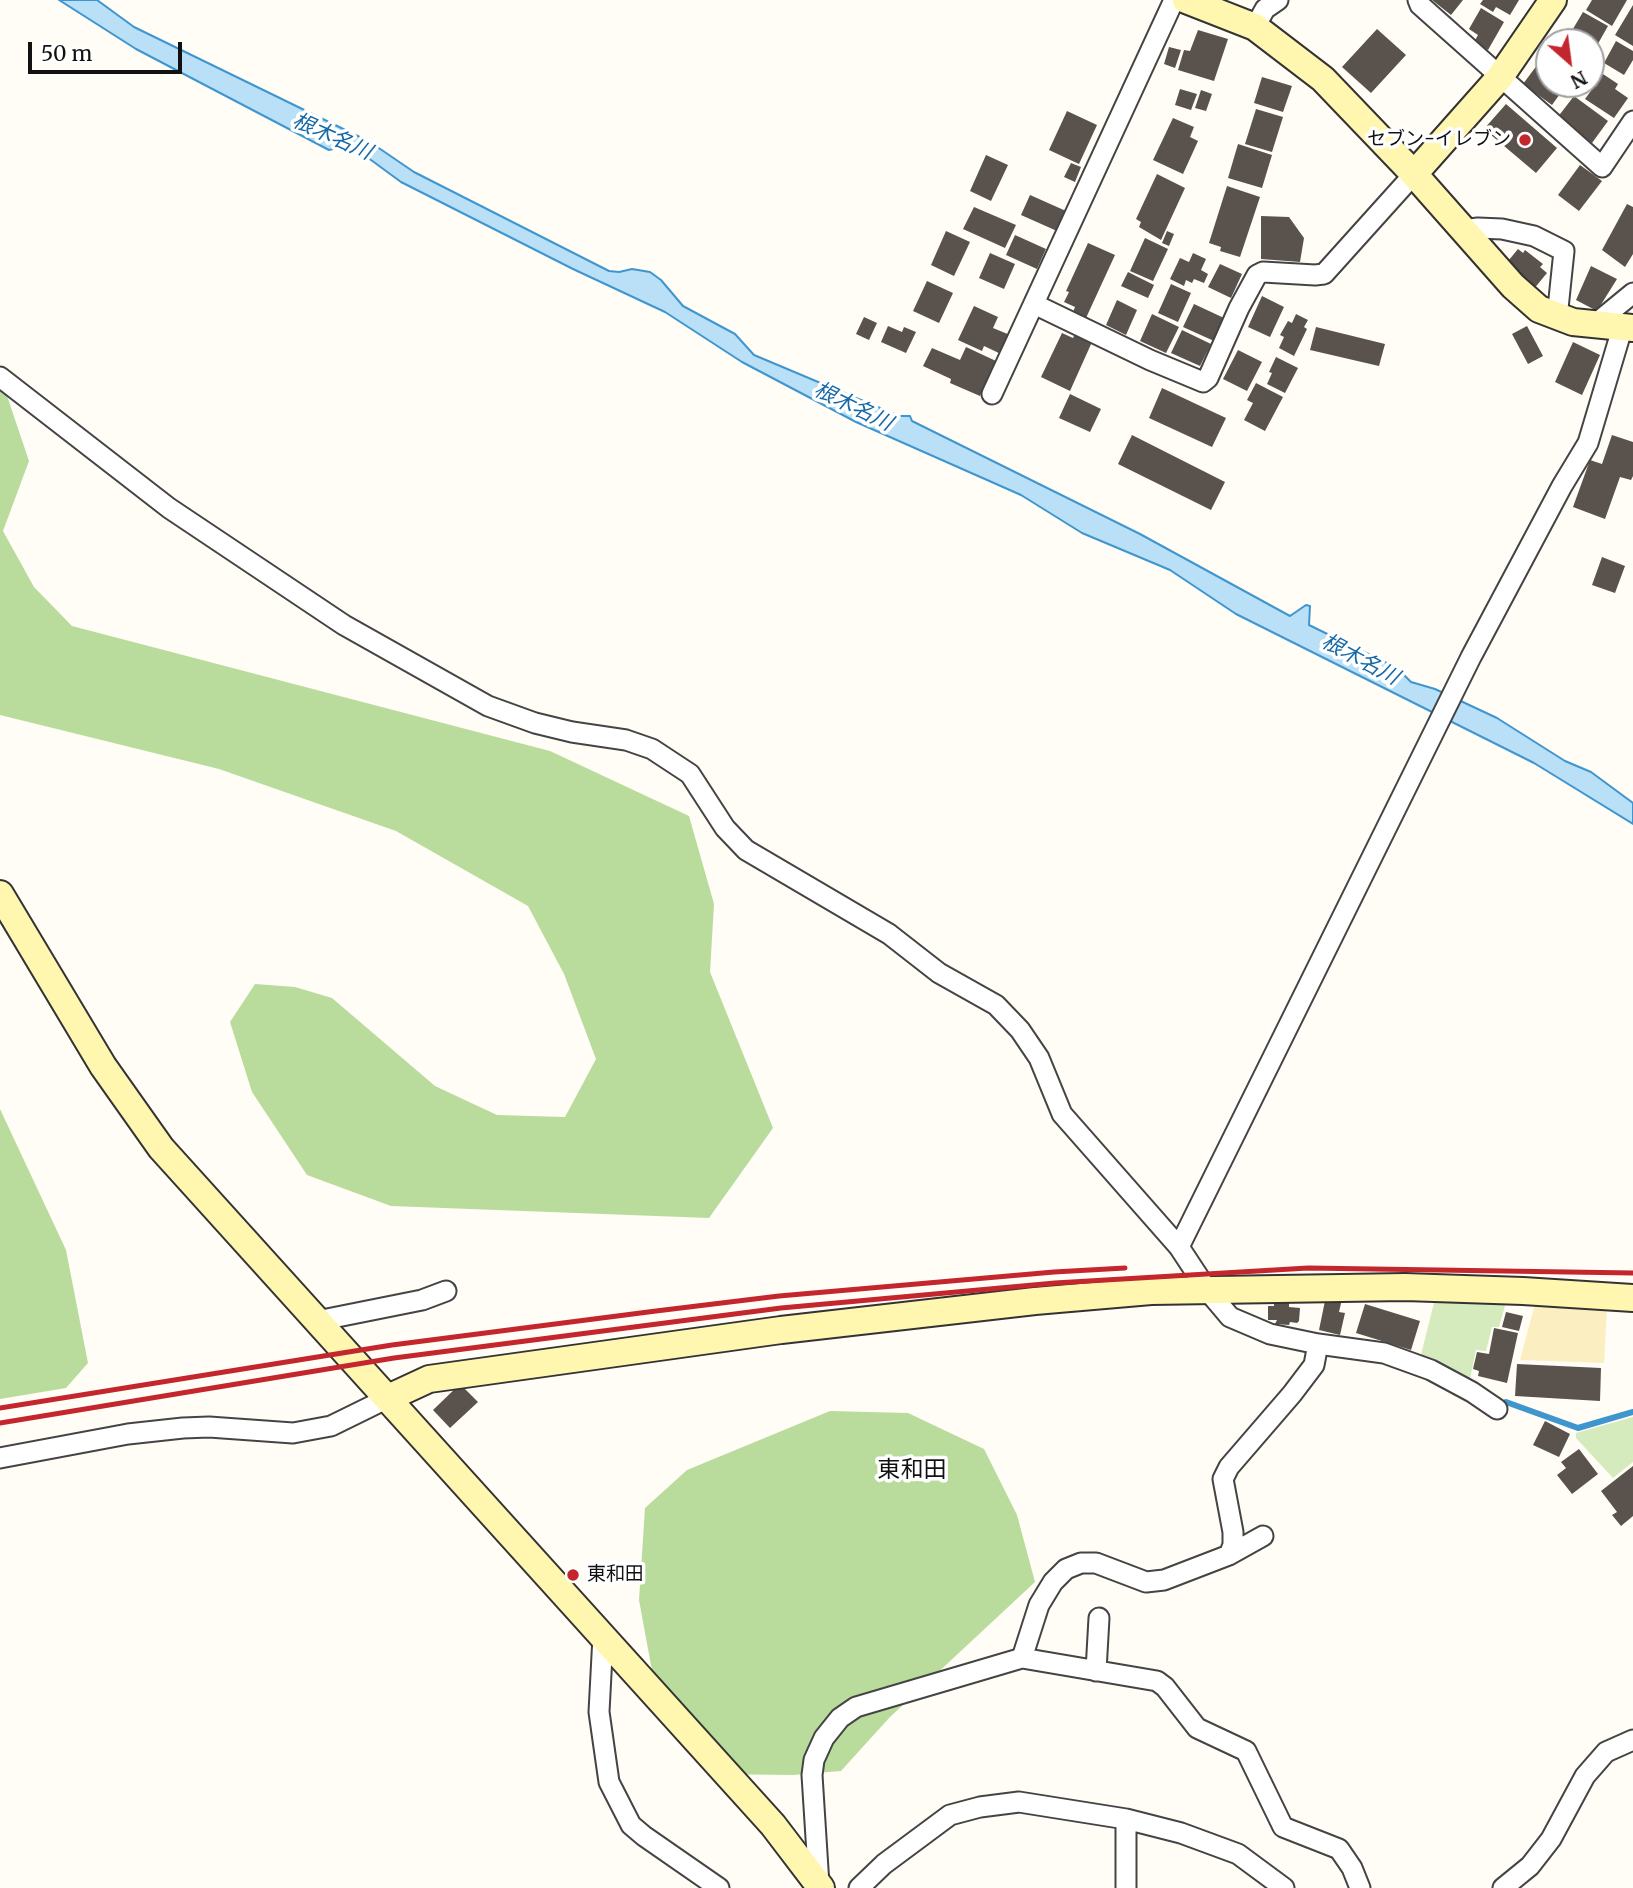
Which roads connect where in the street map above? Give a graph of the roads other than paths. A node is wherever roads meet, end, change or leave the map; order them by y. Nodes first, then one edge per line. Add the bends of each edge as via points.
1 (1174, 0) edge
2 (1186, 0) edge
3 (1278, 0) edge
4 (1418, 0) edge
5 (1553, 0) edge
6 (1255, 27) junction
7 (1500, 77) junction
8 (1633, 121) edge
9 (1414, 174) junction
10 (1462, 230) junction
11 (1633, 293) edge
12 (1034, 304) junction
13 (1557, 318) junction
14 (1594, 325) junction
15 (1628, 328) edge
16 (0, 377) edge
17 (992, 394) dead end
18 (0, 894) edge
19 (1179, 1247) junction
20 (446, 1291) dead end
21 (1208, 1291) junction
22 (1633, 1298) edge
23 (317, 1321) junction
24 (1318, 1344) junction
25 (388, 1398) junction
26 (1497, 1409) dead end
27 (0, 1458) edge
28 (1263, 1536) dead end
29 (1229, 1555) junction
30 (1099, 1618) dead end
31 (603, 1636) junction
32 (1022, 1658) junction
33 (1096, 1671) junction
34 (1633, 1740) edge
35 (1126, 1819) junction
36 (820, 1887) edge
37 (719, 1888) edge
38 (859, 1888) edge
39 (1126, 1888) edge
40 (1284, 1888) edge
41 (1360, 1888) edge
42 (1503, 1888) edge

1 - 12 street
2 - 6 street
3 - 6 street via 1265,9
4 - 7 street
5 - 7 street
6 - 9 street via 1322,79
7 - 8 street via 1602,167
7 - 9 street
9 - 10 street
9 - 12 street via 1324,274 1257,275 1203,382
10 - 13 street via 1513,286
10 - 13 street via 1502,229 1534,236 1564,251
11 - 14 street
12 - 17 street
13 - 14 street
14 - 15 street
15 - 19 street via 1588,443 1471,657
16 - 19 street via 169,508 344,625 488,706 535,723 626,740 652,749 690,774 725,828 746,850 889,934 939,973 996,1005 1039,1058 1062,1114
18 - 23 street via 132,1109 187,1178
19 - 21 street
20 - 23 street
21 - 22 street via 1405,1287
21 - 24 street via 1230,1317 1270,1334
21 - 25 street via 1035,1301 781,1331 429,1379
23 - 25 street
24 - 26 street via 1384,1353 1431,1370
24 - 29 street via 1314,1365 1223,1479 1233,1532
25 - 27 street via 331,1426 293,1433 183,1428
25 - 31 street
28 - 29 street
29 - 32 street via 1164,1580 1146,1582 1096,1563 1066,1569 1039,1605
30 - 33 street
31 - 36 street via 774,1825
31 - 37 street via 599,1712 609,1782 631,1825
32 - 33 street
32 - 36 street via 856,1707 840,1718 824,1738 812,1776
33 - 41 street via 1157,1681 1197,1728 1247,1751 1283,1827 1339,1849
34 - 42 street via 1606,1752 1585,1776 1551,1839 1530,1866
35 - 38 street via 1019,1802 980,1807 950,1815
35 - 39 street
35 - 40 street via 1238,1854

